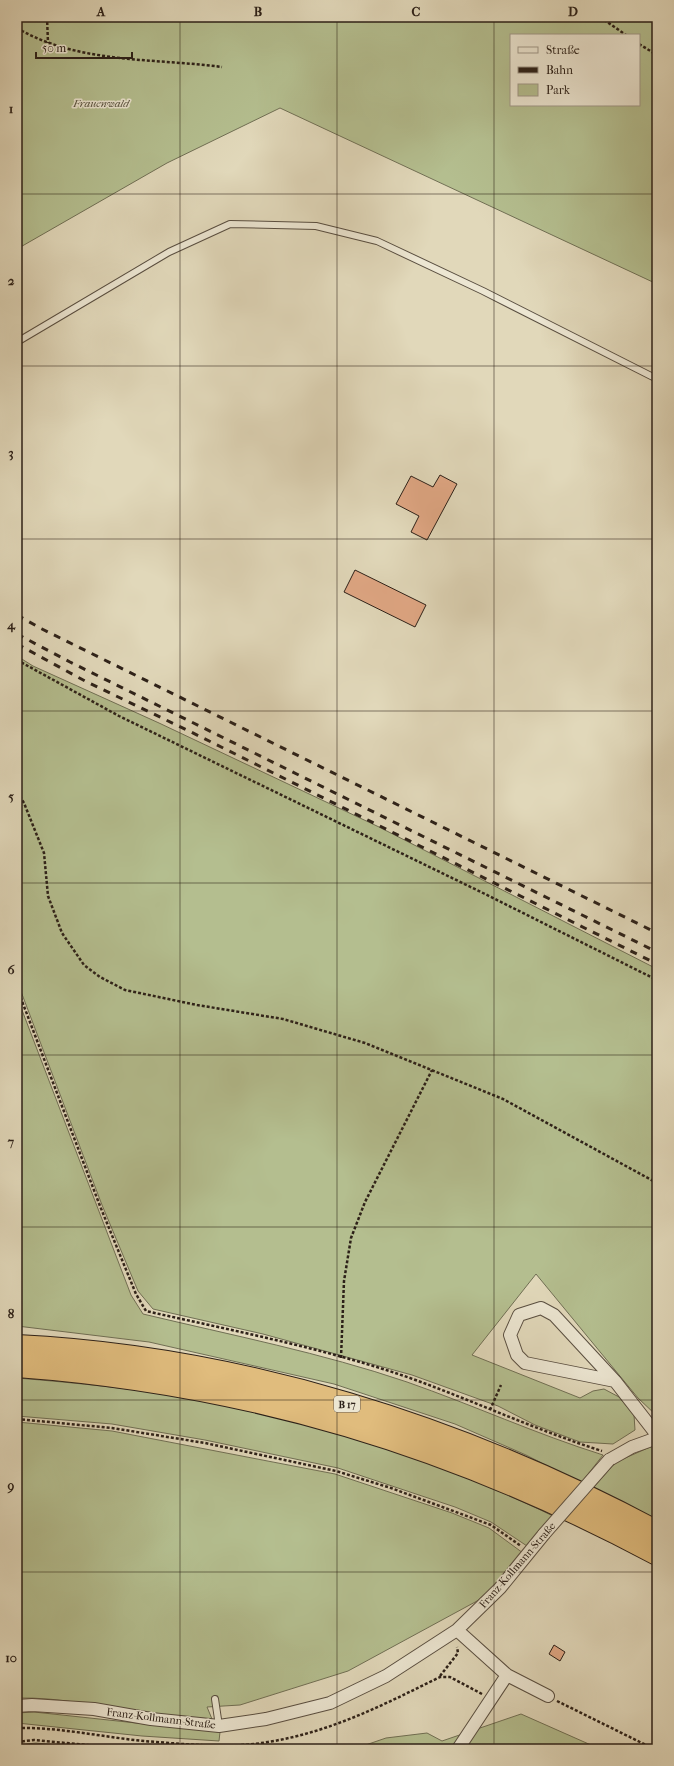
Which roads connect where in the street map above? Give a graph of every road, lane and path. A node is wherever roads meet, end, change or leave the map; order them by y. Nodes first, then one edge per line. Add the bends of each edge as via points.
1 (48, 17) edge
2 (600, 17) edge
3 (17, 28) edge
4 (625, 34) edge
5 (48, 43) junction
6 (640, 45) edge
7 (657, 55) edge
8 (222, 67) dead end
9 (17, 342) edge
10 (657, 379) edge
11 (17, 660) edge
12 (17, 792) edge
13 (657, 980) edge
14 (17, 988) edge
15 (432, 1070) junction
16 (657, 1183) edge
17 (17, 1346) edge
18 (341, 1358) junction
19 (17, 1366) edge
20 (616, 1381) junction
21 (501, 1385) dead end
22 (490, 1410) junction
23 (17, 1419) edge
24 (657, 1436) edge
25 (612, 1457) junction
26 (657, 1532) edge
27 (529, 1552) junction
28 (657, 1554) edge
29 (457, 1630) junction
30 (507, 1675) junction
31 (440, 1677) dead end
32 (548, 1696) joint
33 (215, 1699) dead end
34 (17, 1706) edge
35 (220, 1726) junction
36 (17, 1742) edge
37 (130, 1749) edge
38 (458, 1749) edge
39 (654, 1749) edge

1 - 5 path
2 - 4 path
3 - 5 path
5 - 8 path via 93,54
6 - 7 path
9 - 10 lane via 169,252 230,224 316,226 377,241 483,291
11 - 13 path via 119,716
12 - 15 path via 44,853 48,896 62,933 84,965 100,977 125,990 283,1019 365,1042
14 - 18 path via 100,1206 136,1294 146,1311
15 - 16 path via 503,1099
15 - 18 path via 365,1202 351,1238 344,1281
17 - 26 highway, B 17 via 100,1354 197,1369 336,1401 450,1438 521,1466 609,1506
18 - 22 path via 409,1378
19 - 28 highway, B 17 via 90,1373 200,1389 325,1418 444,1456 513,1484 600,1524
20 - 20 street via 554,1315 542,1308 519,1315 510,1335 517,1355 525,1363
20 - 24 street
21 - 22 path
22 - 25 path
23 - 27 path via 112,1428 204,1443 336,1471 398,1490 491,1525
24 - 25 street, Franz-Kollmann-Straße
25 - 27 street, Franz-Kollmann-Straße, bridge
27 - 29 street, Franz-Kollmann-Straße via 500,1588
29 - 30 street
29 - 31 path via 458,1652
29 - 35 street, Franz-Kollmann-Straße via 386,1676 330,1703 266,1719
30 - 32 street
30 - 38 street
32 - 39 path
33 - 35 lane
34 - 35 street, Franz-Kollmann-Straße via 94,1710
36 - 37 path via 34,1740

